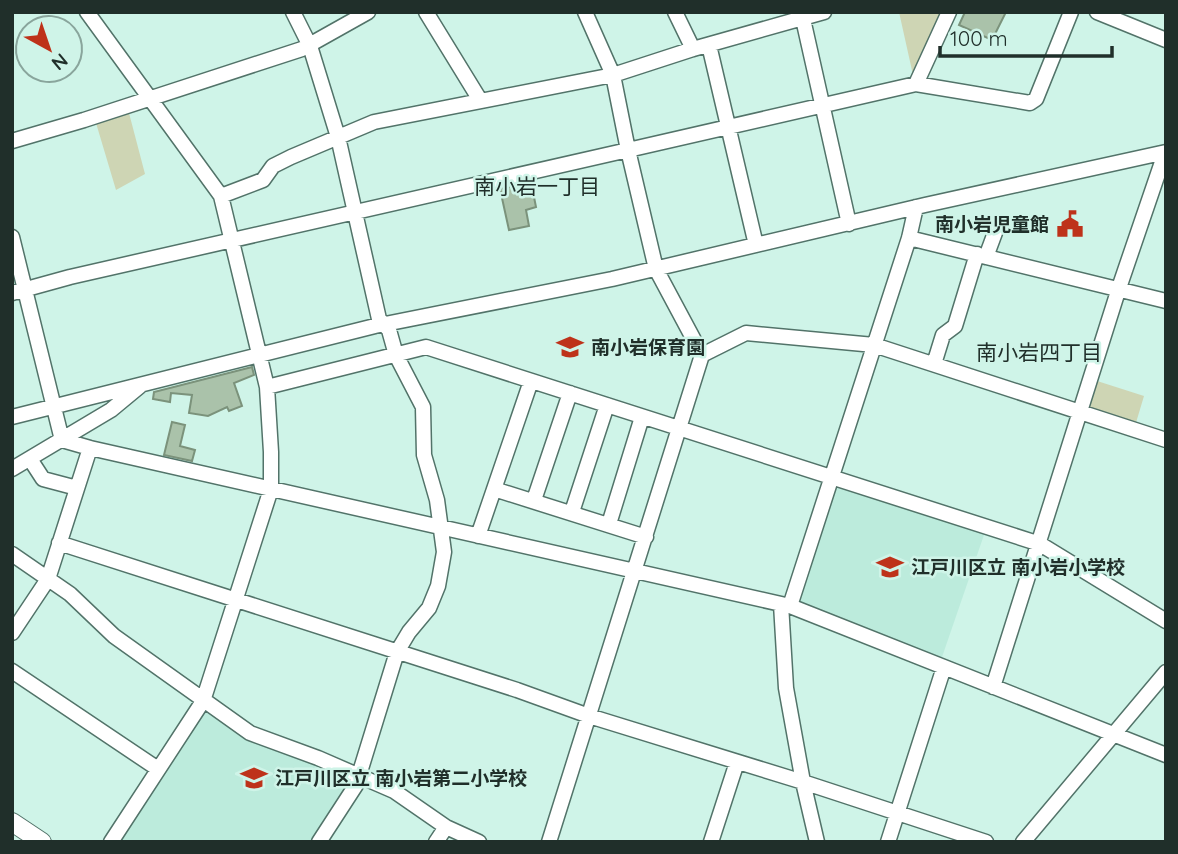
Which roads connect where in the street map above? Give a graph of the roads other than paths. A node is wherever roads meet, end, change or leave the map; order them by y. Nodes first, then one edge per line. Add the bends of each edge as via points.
1 (87, 12) edge
2 (293, 12) edge
3 (368, 12) edge
4 (426, 12) edge
5 (585, 12) edge
6 (675, 12) edge
7 (824, 12) edge
8 (949, 12) edge
9 (1072, 12) edge
10 (1097, 12) edge
11 (803, 19) junction
12 (1166, 40) edge
13 (709, 45) junction
14 (310, 46) junction
15 (693, 49) junction
16 (612, 75) junction
17 (916, 84) junction
18 (149, 99) junction
19 (480, 100) junction
20 (823, 106) junction
21 (729, 127) junction
22 (338, 137) junction
23 (12, 141) edge
24 (628, 150) junction
25 (1164, 153) edge
26 (221, 196) junction
27 (916, 207) junction
28 (354, 214) junction
29 (849, 224) junction
30 (996, 230) dead end
31 (12, 237) edge
32 (909, 238) junction
33 (233, 241) junction
34 (756, 245) junction
35 (982, 256) junction
36 (656, 269) junction
37 (1119, 288) junction
38 (18, 291) edge
39 (1166, 301) edge
40 (384, 324) junction
41 (874, 345) junction
42 (259, 355) junction
43 (396, 355) junction
44 (702, 355) junction
45 (934, 365) junction
46 (531, 381) junction
47 (142, 384) junction
48 (267, 387) junction
49 (569, 393) junction
50 (607, 405) junction
51 (52, 408) junction
52 (1080, 412) junction
53 (12, 417) edge
54 (642, 417) junction
55 (680, 429) junction
56 (62, 440) junction
57 (1166, 440) edge
58 (90, 449) junction
59 (30, 459) junction
60 (12, 469) edge
61 (830, 478) junction
62 (77, 488) junction
63 (494, 488) junction
64 (271, 489) junction
65 (534, 500) junction
66 (572, 512) junction
67 (609, 524) junction
68 (441, 528) junction
69 (478, 536) junction
70 (646, 537) junction
71 (59, 543) junction
72 (1040, 544) junction
73 (12, 554) edge
74 (635, 572) junction
75 (48, 579) junction
76 (234, 599) junction
77 (785, 605) junction
78 (1166, 621) edge
79 (12, 633) edge
80 (397, 652) junction
81 (944, 667) junction
82 (12, 671) edge
83 (1166, 672) edge
84 (993, 687) junction
85 (203, 701) junction
86 (589, 716) junction
87 (1113, 734) junction
88 (1166, 755) edge
89 (737, 762) junction
90 (158, 769) junction
91 (360, 776) junction
92 (803, 782) junction
93 (897, 814) junction
94 (12, 822) edge
95 (446, 827) junction
96 (42, 842) edge
97 (111, 842) edge
98 (318, 842) edge
99 (436, 842) edge
100 (479, 842) edge
101 (549, 842) edge
102 (711, 842) edge
103 (817, 842) edge
104 (888, 842) edge
105 (986, 842) edge
106 (1023, 842) edge

1 - 18 street
2 - 14 street
3 - 14 street
4 - 19 street
5 - 16 street
6 - 15 street
7 - 11 street
8 - 17 street
9 - 17 street via 1036,99 1030,103
10 - 12 street
11 - 13 street
11 - 20 street
13 - 15 street
13 - 21 street
14 - 18 street
14 - 22 street
15 - 16 street
16 - 19 street
16 - 24 street
17 - 20 street
18 - 23 street
18 - 26 street
19 - 22 street via 374,122
20 - 21 street
20 - 29 street
21 - 24 street
21 - 34 street
22 - 26 street via 273,166 263,180
22 - 28 street
24 - 28 street
24 - 36 street
25 - 27 street
25 - 37 street
26 - 33 street
27 - 29 street
27 - 32 street
28 - 33 street
28 - 40 street via 379,319
29 - 34 street
30 - 35 street
31 - 38 street
32 - 35 street
32 - 41 street
33 - 38 street
33 - 42 street
34 - 36 street
35 - 37 street
35 - 45 street via 955,326 943,335
36 - 40 street
36 - 44 street
37 - 39 street
37 - 52 street
38 - 51 street via 43,361
40 - 42 street
40 - 43 street
41 - 44 street via 746,333
41 - 45 street
41 - 61 street
42 - 47 street
42 - 48 street
43 - 46 street via 426,347
43 - 48 street
43 - 68 street via 422,407 424,455
44 - 55 street
45 - 52 street
46 - 49 street
46 - 63 street
47 - 51 street
47 - 56 street via 111,410
48 - 64 street
49 - 50 street
49 - 65 street
50 - 54 street
50 - 66 street
51 - 53 street
51 - 56 street
52 - 57 street
52 - 72 street
54 - 55 street
54 - 67 street
55 - 61 street
55 - 70 street
56 - 58 street
56 - 59 street
58 - 62 street
58 - 64 street
59 - 60 street
59 - 62 street via 43,479
61 - 72 street
61 - 77 street
62 - 71 street
63 - 65 street
63 - 69 street
64 - 68 street
64 - 76 street
65 - 66 street
66 - 67 street
67 - 70 street
68 - 69 street
68 - 80 street via 444,552 438,586 429,608
69 - 74 street
70 - 74 street
71 - 75 street
71 - 76 street
72 - 78 street
72 - 84 street
73 - 75 street
74 - 77 street
74 - 86 street
75 - 79 street
75 - 85 street via 114,636
76 - 80 street
76 - 85 street
77 - 81 street
77 - 92 street via 786,688
80 - 86 street
80 - 91 street
81 - 84 street
81 - 93 street
82 - 90 street
83 - 87 street
84 - 87 street
85 - 90 street
85 - 91 street via 250,733
86 - 89 street
86 - 101 street
87 - 88 street
87 - 106 street
89 - 92 street
89 - 102 street
90 - 97 street
91 - 95 street via 394,791
91 - 98 street
92 - 93 street
92 - 103 street
93 - 104 street
93 - 105 street
94 - 96 main road
95 - 99 street
95 - 100 street

